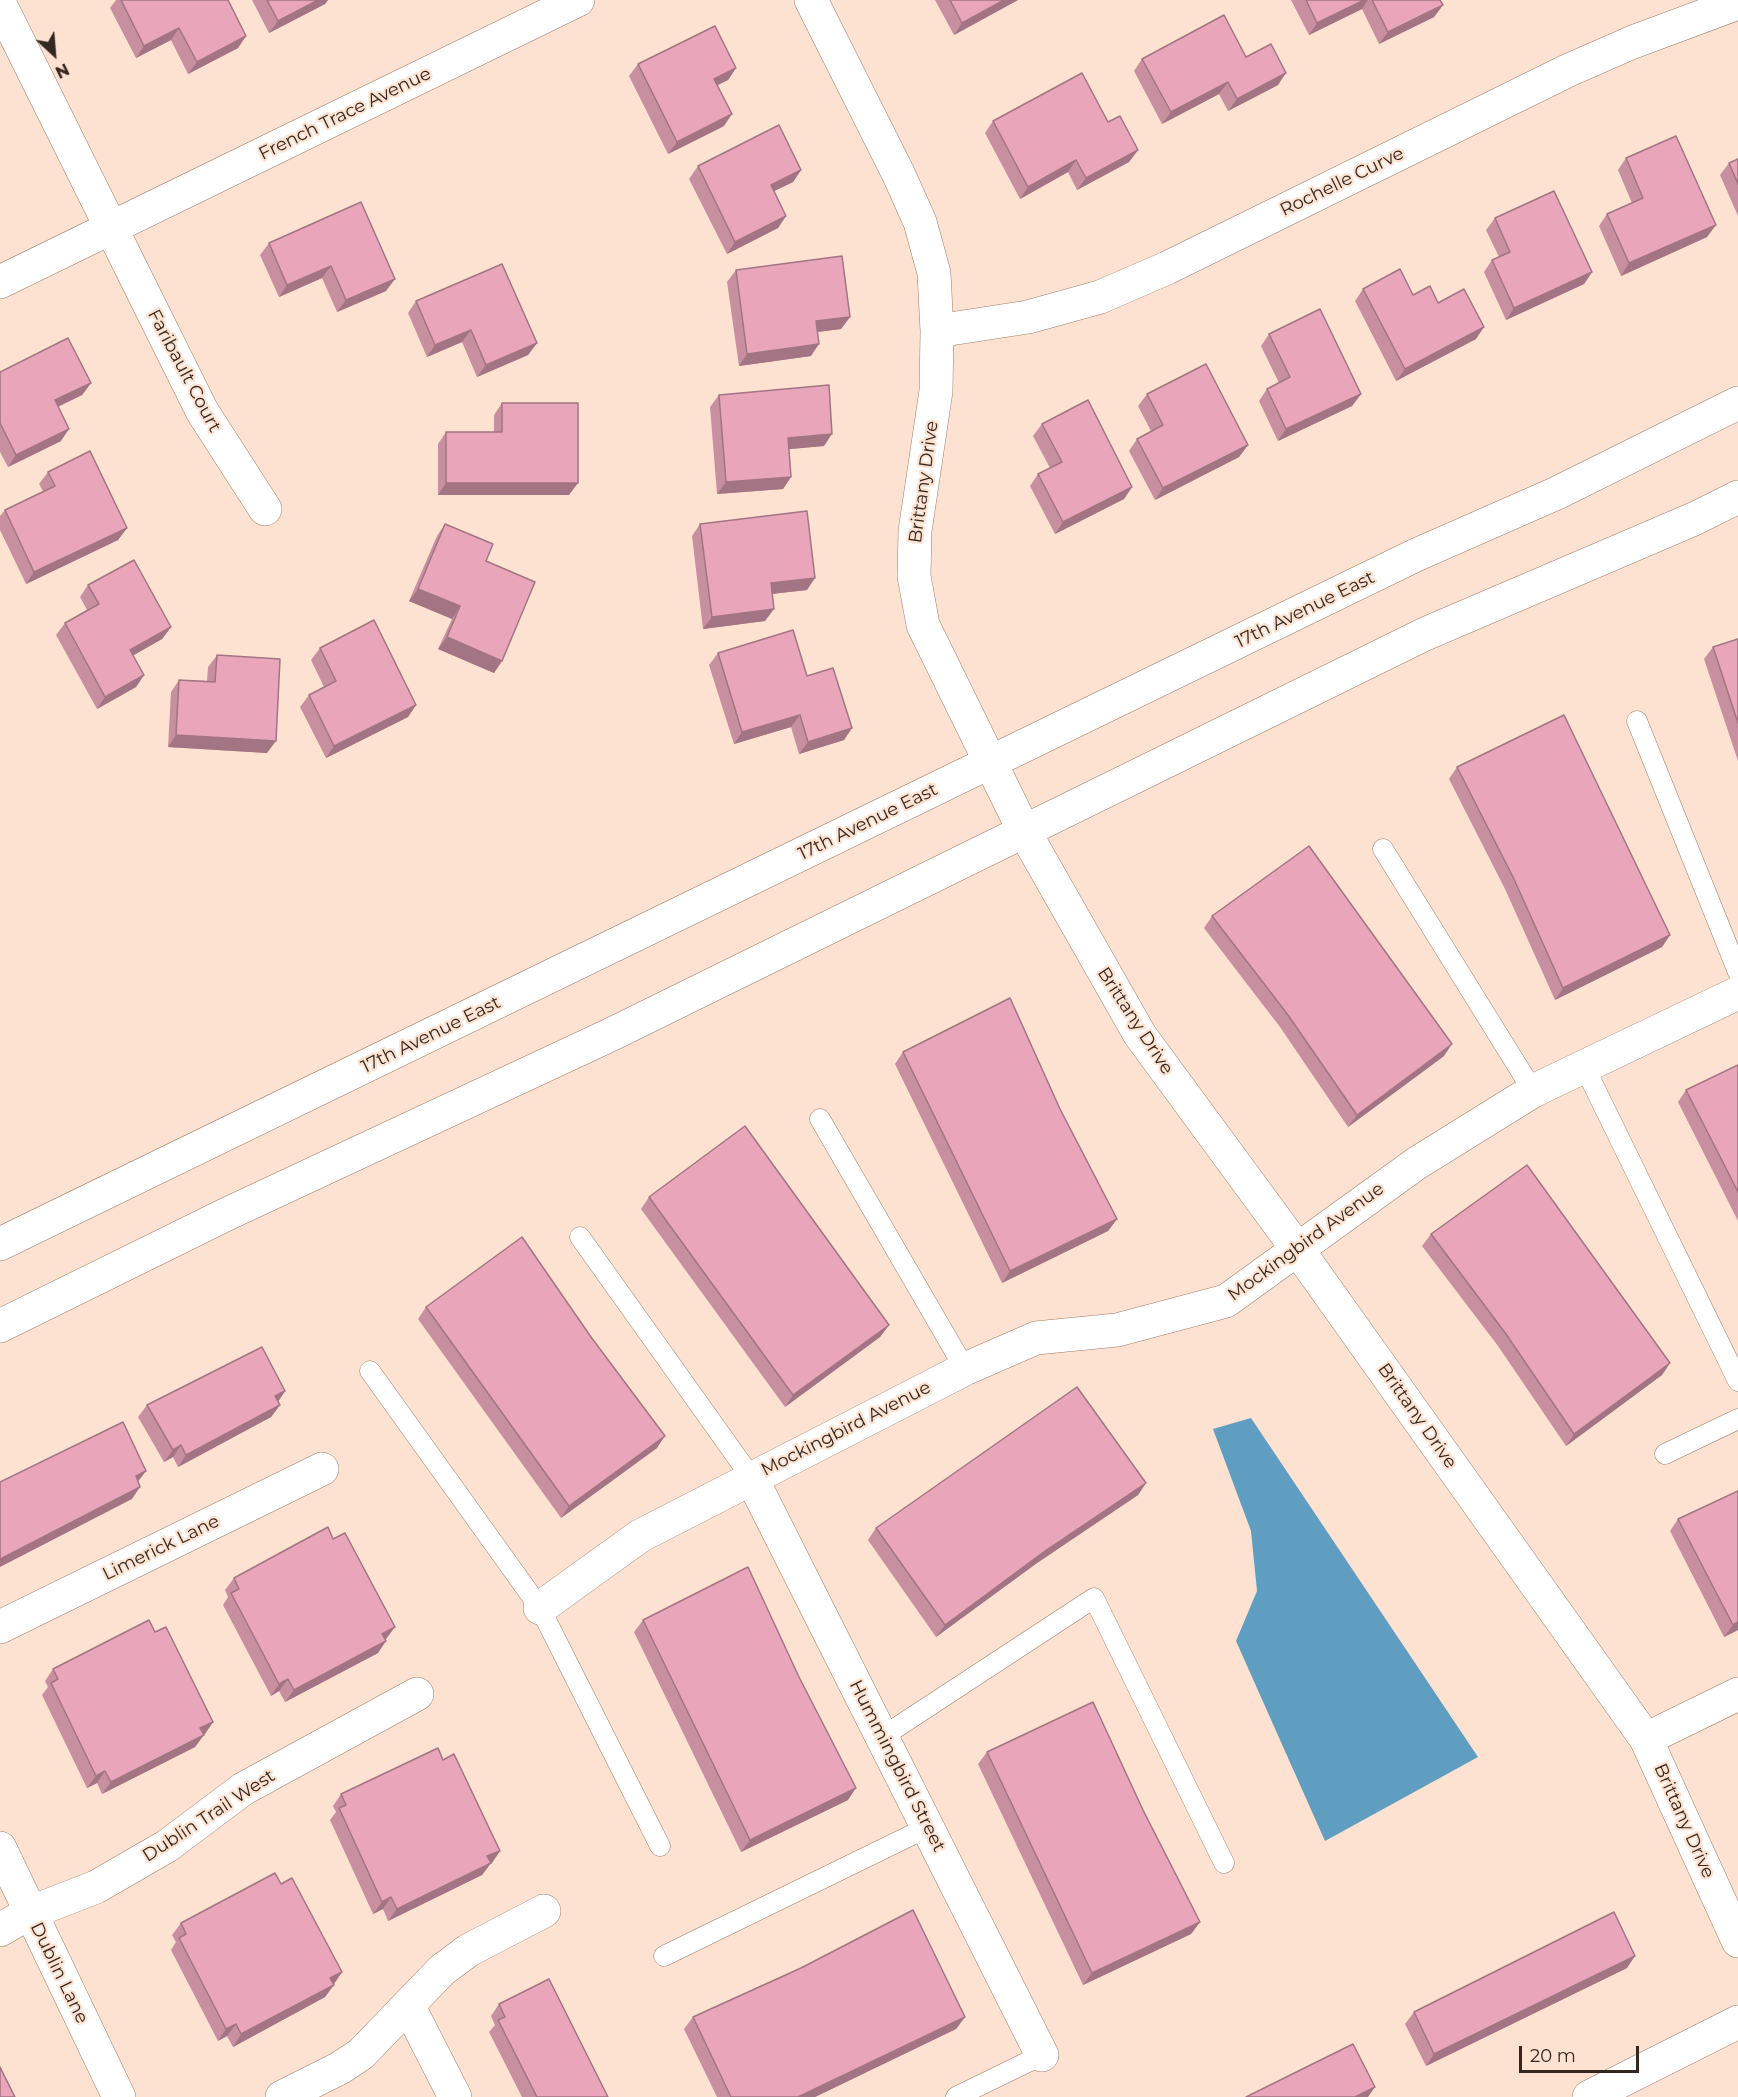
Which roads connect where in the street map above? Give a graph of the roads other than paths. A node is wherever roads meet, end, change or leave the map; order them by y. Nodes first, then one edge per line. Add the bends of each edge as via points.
1 (578, 0) edge
2 (811, 0) edge
3 (1738, 3) edge
4 (0, 4) edge
5 (113, 229) junction
6 (0, 282) edge
7 (937, 331) junction
8 (1738, 403) edge
9 (1738, 497) edge
10 (265, 508) dead end
11 (1637, 721) dead end
12 (991, 763) junction
13 (1024, 831) junction
14 (1383, 849) dead end
15 (1738, 972) edge
16 (1738, 993) edge
17 (1584, 1066) junction
18 (1533, 1091) junction
19 (820, 1119) dead end
20 (580, 1237) dead end
21 (0, 1244) edge
22 (1298, 1250) junction
23 (0, 1326) edge
24 (965, 1369) junction
25 (370, 1371) dead end
26 (1738, 1381) edge
27 (1738, 1419) edge
28 (1665, 1454) dead end
29 (322, 1469) dead end
30 (751, 1477) junction
31 (540, 1608) junction
32 (0, 1627) edge
33 (417, 1694) dead end
34 (1738, 1694) edge
35 (882, 1737) junction
36 (1646, 1739) junction
37 (928, 1827) junction
38 (660, 1846) dead end
39 (0, 1848) edge
40 (1224, 1863) dead end
41 (544, 1911) dead end
42 (29, 1912) junction
43 (0, 1929) edge
44 (1738, 1941) edge
45 (664, 1956) dead end
46 (409, 2007) junction
47 (1738, 2022) edge
48 (1042, 2055) joint
49 (119, 2097) edge
50 (282, 2097) edge
51 (455, 2097) edge
52 (956, 2097) edge
53 (1589, 2097) edge

1 - 5 street, French Trace Avenue
2 - 7 street, Brittany Drive via 920,222 934,273
3 - 7 street, Rochelle Curve via 1569,70 1167,268 1100,297 1028,317
4 - 5 street, Faribault Court
5 - 6 street, French Trace Avenue
5 - 10 street, Faribault Court via 202,411
7 - 12 street, Brittany Drive via 936,391 915,531 915,576 923,625
8 - 12 street, 17th Avenue East
9 - 13 street via 1425,634
11 - 15 lane
12 - 13 street, Brittany Drive
12 - 21 street, 17th Avenue East
13 - 22 street, Brittany Drive via 1140,1035
13 - 23 street via 610,1035 227,1214
14 - 18 lane
16 - 17 street, Mockingbird Avenue
17 - 18 street, Mockingbird Avenue
17 - 26 lane
18 - 22 street, Mockingbird Avenue via 1417,1163
19 - 24 lane
20 - 30 lane
22 - 24 street, Mockingbird Avenue via 1227,1301 1117,1330 1036,1338
22 - 36 street, Brittany Drive
24 - 30 street, Mockingbird Avenue
25 - 31 lane
27 - 28 lane
29 - 32 street, Limerick Lane
30 - 31 street, Mockingbird Avenue via 640,1536
30 - 35 street, Hummingbird Street
31 - 38 lane
33 - 42 street, Dublin Trail West via 243,1789 167,1846 96,1887
34 - 36 street
35 - 37 street, Hummingbird Street
35 - 40 lane via 1094,1598
36 - 44 street, Brittany Drive
37 - 45 lane
37 - 48 street, Hummingbird Street
39 - 42 street, Dublin Lane
41 - 46 street via 469,1950 442,1970
42 - 43 street, Dublin Trail West
42 - 49 street, Dublin Lane
46 - 50 street via 361,2054
46 - 51 street
47 - 53 street
48 - 52 lane

